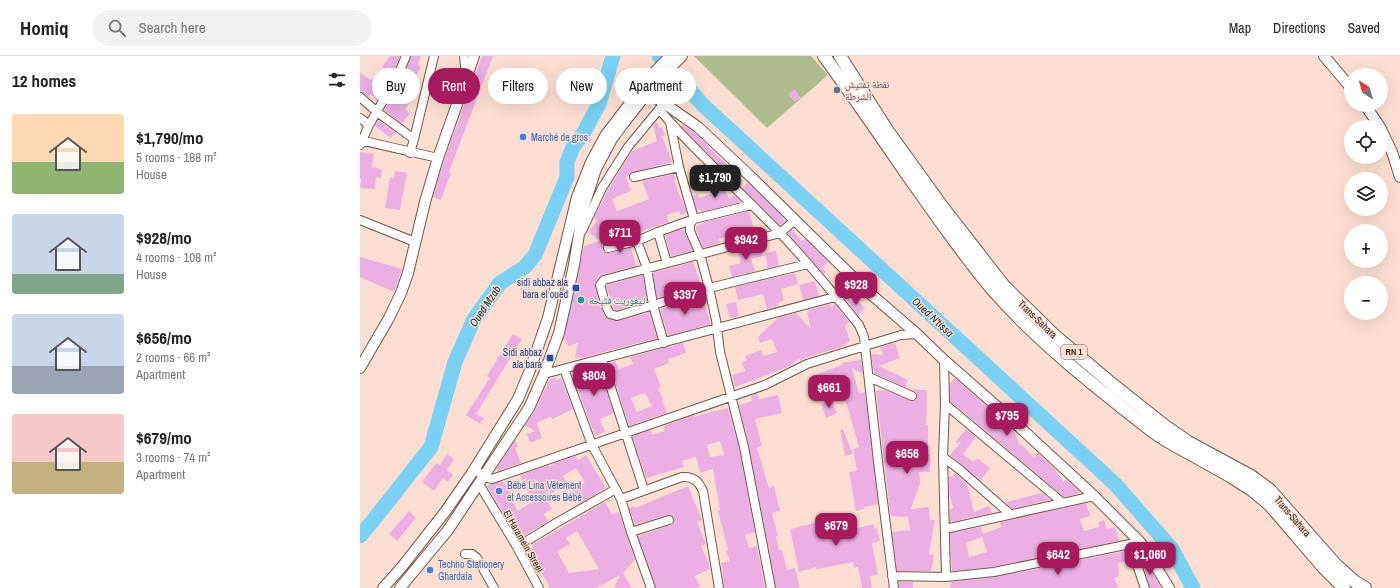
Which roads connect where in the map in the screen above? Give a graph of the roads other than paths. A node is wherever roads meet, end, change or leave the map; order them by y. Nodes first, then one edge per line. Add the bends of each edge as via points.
1 (434, 56) edge
2 (464, 56) edge
3 (474, 56) edge
4 (670, 56) edge
5 (682, 56) edge
6 (824, 56) edge
7 (840, 56) edge
8 (1324, 56) edge
9 (404, 57) edge
10 (465, 68) edge
11 (470, 68) edge
12 (662, 68) edge
13 (668, 68) edge
14 (855, 78) junction
15 (1344, 80) edge
16 (845, 85) junction
17 (360, 97) edge
18 (457, 104) edge
19 (633, 104) edge
20 (636, 104) edge
21 (662, 106) junction
22 (377, 112) junction
23 (360, 118) edge
24 (670, 122) junction
25 (368, 125) junction
26 (414, 139) junction
27 (360, 142) edge
28 (1388, 144) edge
29 (410, 153) junction
30 (438, 158) junction
31 (679, 167) junction
32 (634, 177) dead end
33 (1400, 177) edge
34 (751, 205) junction
35 (694, 219) junction
36 (360, 220) edge
37 (795, 220) junction
38 (658, 232) junction
39 (780, 233) junction
40 (578, 240) junction
41 (637, 241) junction
42 (415, 242) junction
43 (608, 248) dead end
44 (700, 254) junction
45 (667, 263) junction
46 (808, 264) junction
47 (647, 268) junction
48 (709, 288) junction
49 (865, 289) junction
50 (835, 296) junction
51 (653, 305) junction
52 (716, 328) junction
53 (917, 334) junction
54 (664, 343) junction
55 (865, 346) junction
56 (602, 360) junction
57 (944, 360) junction
58 (360, 368) edge
59 (564, 369) junction
60 (544, 374) junction
61 (869, 377) junction
62 (732, 396) junction
63 (912, 396) dead end
64 (945, 404) junction
65 (626, 433) junction
66 (592, 445) junction
67 (943, 458) junction
68 (475, 469) junction
69 (481, 481) junction
70 (616, 489) junction
71 (644, 490) junction
72 (1094, 496) junction
73 (621, 499) junction
74 (1063, 503) junction
75 (1010, 514) junction
76 (669, 520) dead end
77 (945, 528) junction
78 (631, 532) junction
79 (1136, 543) junction
80 (517, 547) junction
81 (465, 554) dead end
82 (892, 576) junction
83 (946, 577) junction
84 (1143, 587) edge
85 (383, 588) edge
86 (400, 588) edge
87 (494, 588) edge
88 (539, 588) edge
89 (651, 588) edge
90 (719, 588) edge
91 (771, 588) edge
92 (894, 588) edge
93 (1169, 588) edge
94 (1344, 588) edge
95 (1365, 588) edge

1 - 26 street
2 - 10 street
3 - 11 main road
4 - 12 main road
5 - 13 main road
6 - 16 highway, Trans-Sahara / RN 1
7 - 14 highway, Trans-Sahara / RN 1
8 - 15 main road
9 - 22 street via 394,84
14 - 16 highway
14 - 95 highway, Trans-Sahara / RN 1 via 887,130 949,215 1004,286 1035,317 1165,426 1188,442 1251,476 1270,490 1336,565
16 - 94 highway, Trans-Sahara / RN 1 via 940,223 992,289 1033,332 1152,431 1252,490 1269,504
17 - 22 street
18 - 30 main road
19 - 68 main road via 606,136 591,162 577,197 548,318 530,370 518,399
20 - 40 main road via 596,169 583,209
21 - 24 street
21 - 37 main road via 698,127
21 - 40 street via 628,147 602,188
22 - 25 street
22 - 26 street
23 - 25 street
24 - 31 street
24 - 34 street
25 - 27 street
26 - 29 street
27 - 29 street
28 - 33 main road
29 - 30 street
30 - 42 main road
31 - 32 street
31 - 35 street
34 - 35 street
34 - 39 street
35 - 38 street
35 - 44 street via 690,224 690,230
36 - 42 street
37 - 39 street
37 - 49 main road
38 - 41 street
38 - 45 street
39 - 44 street
39 - 46 street
40 - 60 main road via 559,333
41 - 43 street
41 - 47 street
42 - 58 main road via 401,293
44 - 45 street
44 - 48 street
45 - 47 street
46 - 48 street
46 - 50 street
47 - 51 street
47 - 51 street via 607,278 600,285 606,306 613,316
48 - 51 street
48 - 52 street
49 - 50 street
49 - 53 main road
50 - 52 street
50 - 55 street via 859,326
51 - 54 street
52 - 54 street
52 - 62 street
53 - 55 street via 901,335
53 - 57 main road
54 - 56 street
55 - 61 street
55 - 62 street via 807,364 765,385
56 - 59 street
56 - 65 street
57 - 64 street
57 - 72 main road
59 - 60 street
59 - 66 street
60 - 69 main road via 529,408
61 - 63 street
61 - 82 street
62 - 65 street
62 - 91 street
64 - 67 street
64 - 74 street
65 - 66 street
65 - 71 street
66 - 69 street
66 - 70 street
67 - 75 street via 960,469
67 - 77 street
68 - 69 street, El Haramein Street
68 - 85 main road via 440,518
69 - 80 street, El Haramein Street
69 - 86 main road via 448,530
70 - 73 street
70 - 80 street
71 - 73 street
71 - 90 street via 682,477 690,477 697,481 703,492
72 - 74 street
72 - 79 main road
73 - 78 street
74 - 75 street
75 - 77 street
76 - 78 street
77 - 83 street
78 - 89 street
79 - 83 street via 994,572
79 - 84 street
79 - 93 main road via 1150,555
80 - 88 street, El Haramein Street
81 - 87 street via 472,554 477,558
82 - 83 street
82 - 92 street

